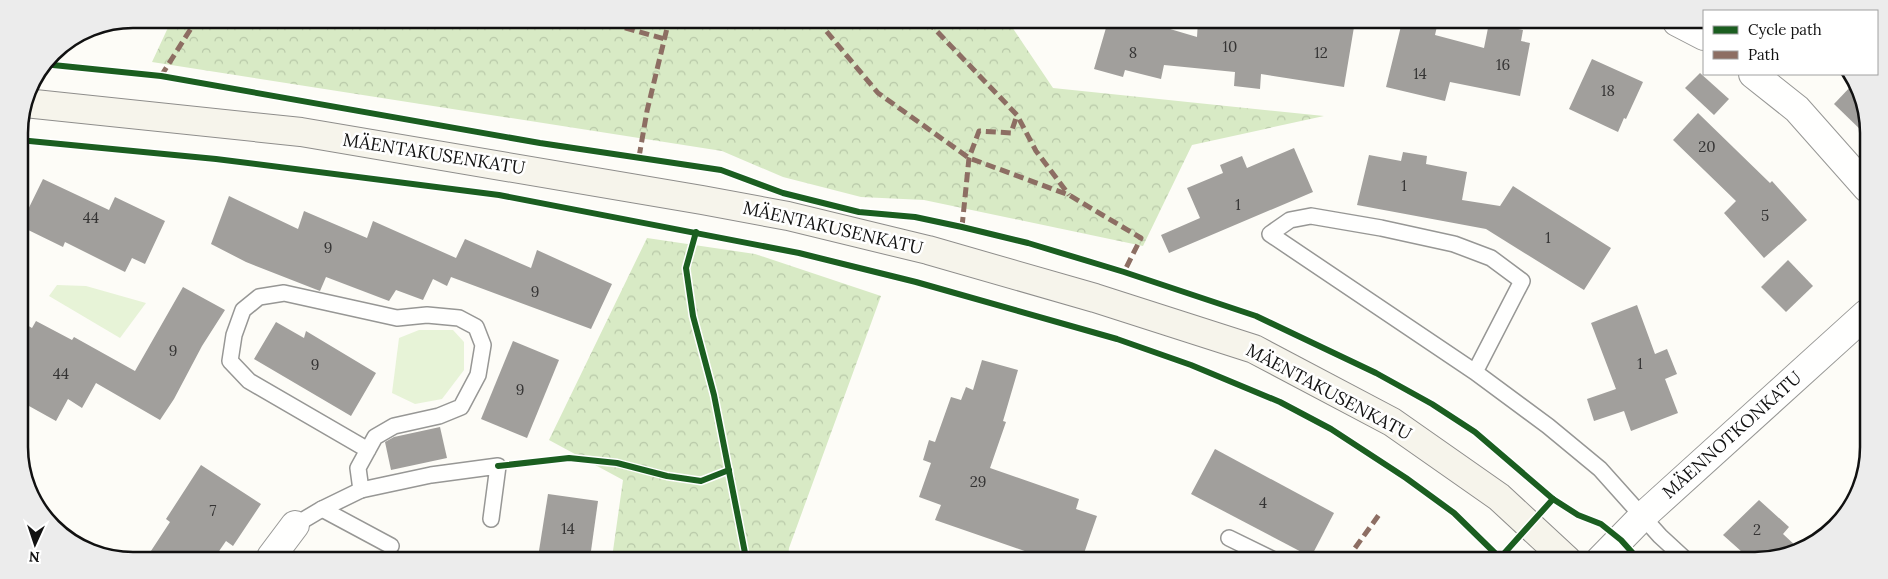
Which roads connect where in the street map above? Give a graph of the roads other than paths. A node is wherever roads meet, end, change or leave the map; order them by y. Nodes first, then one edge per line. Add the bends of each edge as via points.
1 (1689, 28) edge
2 (1703, 35) edge
3 (1754, 75) edge
4 (31, 104) edge
5 (1860, 180) edge
6 (1860, 319) edge
7 (1474, 372) junction
8 (368, 450) junction
9 (361, 490) junction
10 (322, 509) junction
11 (1643, 516) junction
12 (491, 519) dead end
13 (295, 525) joint
14 (1229, 538) dead end
15 (391, 546) dead end
16 (1256, 551) edge
17 (1557, 551) edge
18 (1609, 551) edge
19 (1676, 551) edge
20 (275, 552) edge

1 - 2 street
3 - 5 street via 1797,109
4 - 17 main road, MÄENTAKUSENKATU via 301,132 702,200 788,216 919,247 1085,295 1254,349 1384,418 1499,498
6 - 11 street, MÄENNOTKONKATU
7 - 7 lane via 1417,334 1270,234 1290,220 1311,216 1454,244 1491,258 1522,281
7 - 11 lane via 1600,469
8 - 8 lane via 249,381 230,361 243,310 259,297 284,293 397,318 427,315 459,318 476,327 483,345 478,374 461,407 439,416 394,426 375,437
8 - 9 lane via 358,468
9 - 10 lane
9 - 12 lane via 431,475 498,466
10 - 13 lane
10 - 15 lane
11 - 18 street, MÄENNOTKONKATU
11 - 19 lane
13 - 20 street
14 - 16 lane

